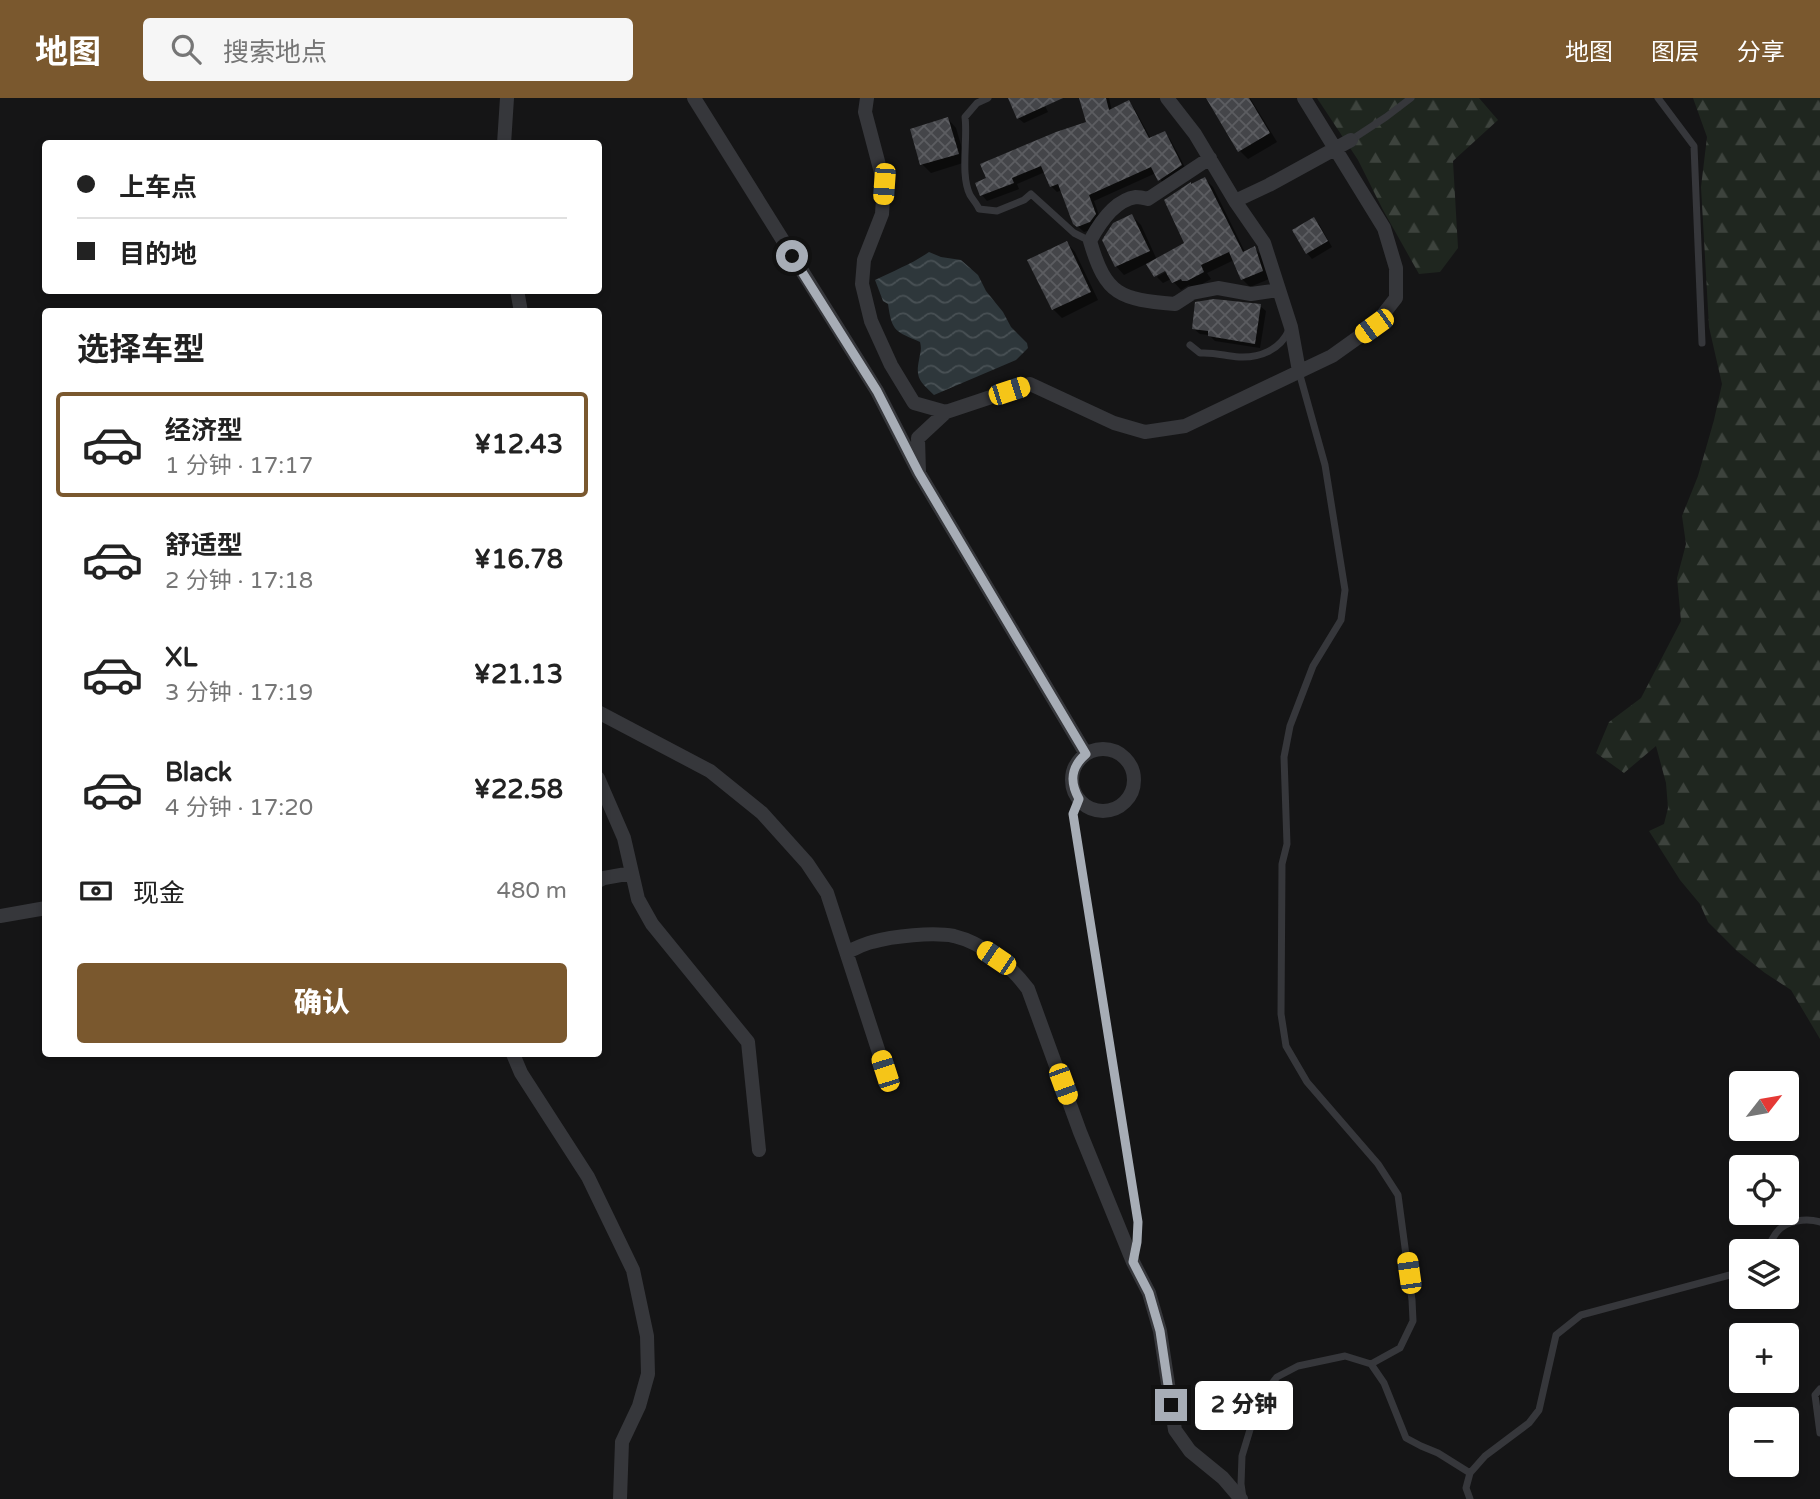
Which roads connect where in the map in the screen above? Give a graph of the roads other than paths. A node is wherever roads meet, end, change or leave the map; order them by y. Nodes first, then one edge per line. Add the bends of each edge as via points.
1 (507, 98) edge
2 (694, 98) edge
3 (866, 98) edge
4 (988, 98) edge
5 (1167, 98) edge
6 (1304, 98) edge
7 (1411, 98) edge
8 (1658, 98) edge
9 (504, 140) edge
10 (1351, 140) joint
11 (1335, 148) junction
12 (1210, 158) junction
13 (1235, 201) junction
14 (1090, 241) junction
15 (1279, 290) junction
16 (1291, 327) junction
17 (1702, 343) dead end
18 (1190, 345) dead end
19 (1299, 371) junction
20 (946, 412) junction
21 (919, 473) junction
22 (602, 714) edge
23 (1086, 754) junction
24 (602, 787) edge
25 (1079, 799) junction
26 (632, 873) junction
27 (602, 879) edge
28 (42, 909) edge
29 (0, 916) edge
30 (847, 952) junction
31 (514, 1057) edge
32 (885, 1071) dead end
33 (758, 1150) dead end
34 (1820, 1222) edge
35 (1773, 1239) edge
36 (1133, 1262) junction
37 (1729, 1275) edge
38 (1371, 1364) junction
39 (1820, 1389) edge
40 (1820, 1433) edge
41 (1469, 1473) junction
42 (620, 1499) edge
43 (1242, 1499) edge
44 (1470, 1499) edge

1 - 9 street
2 - 21 street via 877,391
3 - 20 street via 865,112 884,184 882,214 864,260 862,284 871,321 914,403
4 - 14 lane via 965,117 969,192 979,209 997,211 1031,194 1074,233
5 - 12 street
6 - 11 street
7 - 10 lane
8 - 17 lane via 1694,146
10 - 11 street
11 - 13 street
11 - 19 street via 1384,228 1396,268 1396,298 1374,326 1332,356
12 - 13 street
12 - 14 street via 1148,199 1136,197 1118,205
13 - 15 street via 1264,243
14 - 15 street via 1108,283 1118,293 1148,302 1175,304 1192,293 1218,288 1251,294
15 - 16 street
16 - 18 lane via 1279,346 1262,354 1200,353
16 - 19 street
19 - 20 street via 1185,426 1145,432 1114,424 1030,384
19 - 38 lane via 1325,466 1345,590 1341,620 1313,666 1290,726 1284,757 1287,844 1282,864 1281,1014 1286,1046 1307,1082 1378,1164 1398,1195 1413,1321 1400,1348
20 - 21 street via 918,438
21 - 23 street
22 - 30 street via 710,771 762,813 827,893
23 - 25 street via 1073,770
23 - 25 street via 1105,748 1123,756 1133,784 1116,808 1096,810
24 - 26 street via 624,838
25 - 36 lane via 1073,814 1138,1222
26 - 27 street
26 - 33 street via 638,899 652,924 748,1042
28 - 29 street
30 - 32 street
30 - 36 street via 872,942 918,934 953,936 977,945 1016,973 1028,989
31 - 42 street via 588,1177 633,1270 647,1336 648,1374 622,1442
34 - 35 lane via 1795,1220 1778,1230
36 - 43 street via 1149,1293 1160,1331 1175,1430 1190,1451
37 - 41 lane via 1581,1315 1556,1335 1539,1409 1529,1423
38 - 41 lane via 1384,1383 1406,1438
38 - 43 lane via 1345,1356 1298,1366 1277,1377 1259,1400 1242,1456
39 - 40 lane via 1815,1395
41 - 44 lane via 1466,1488

